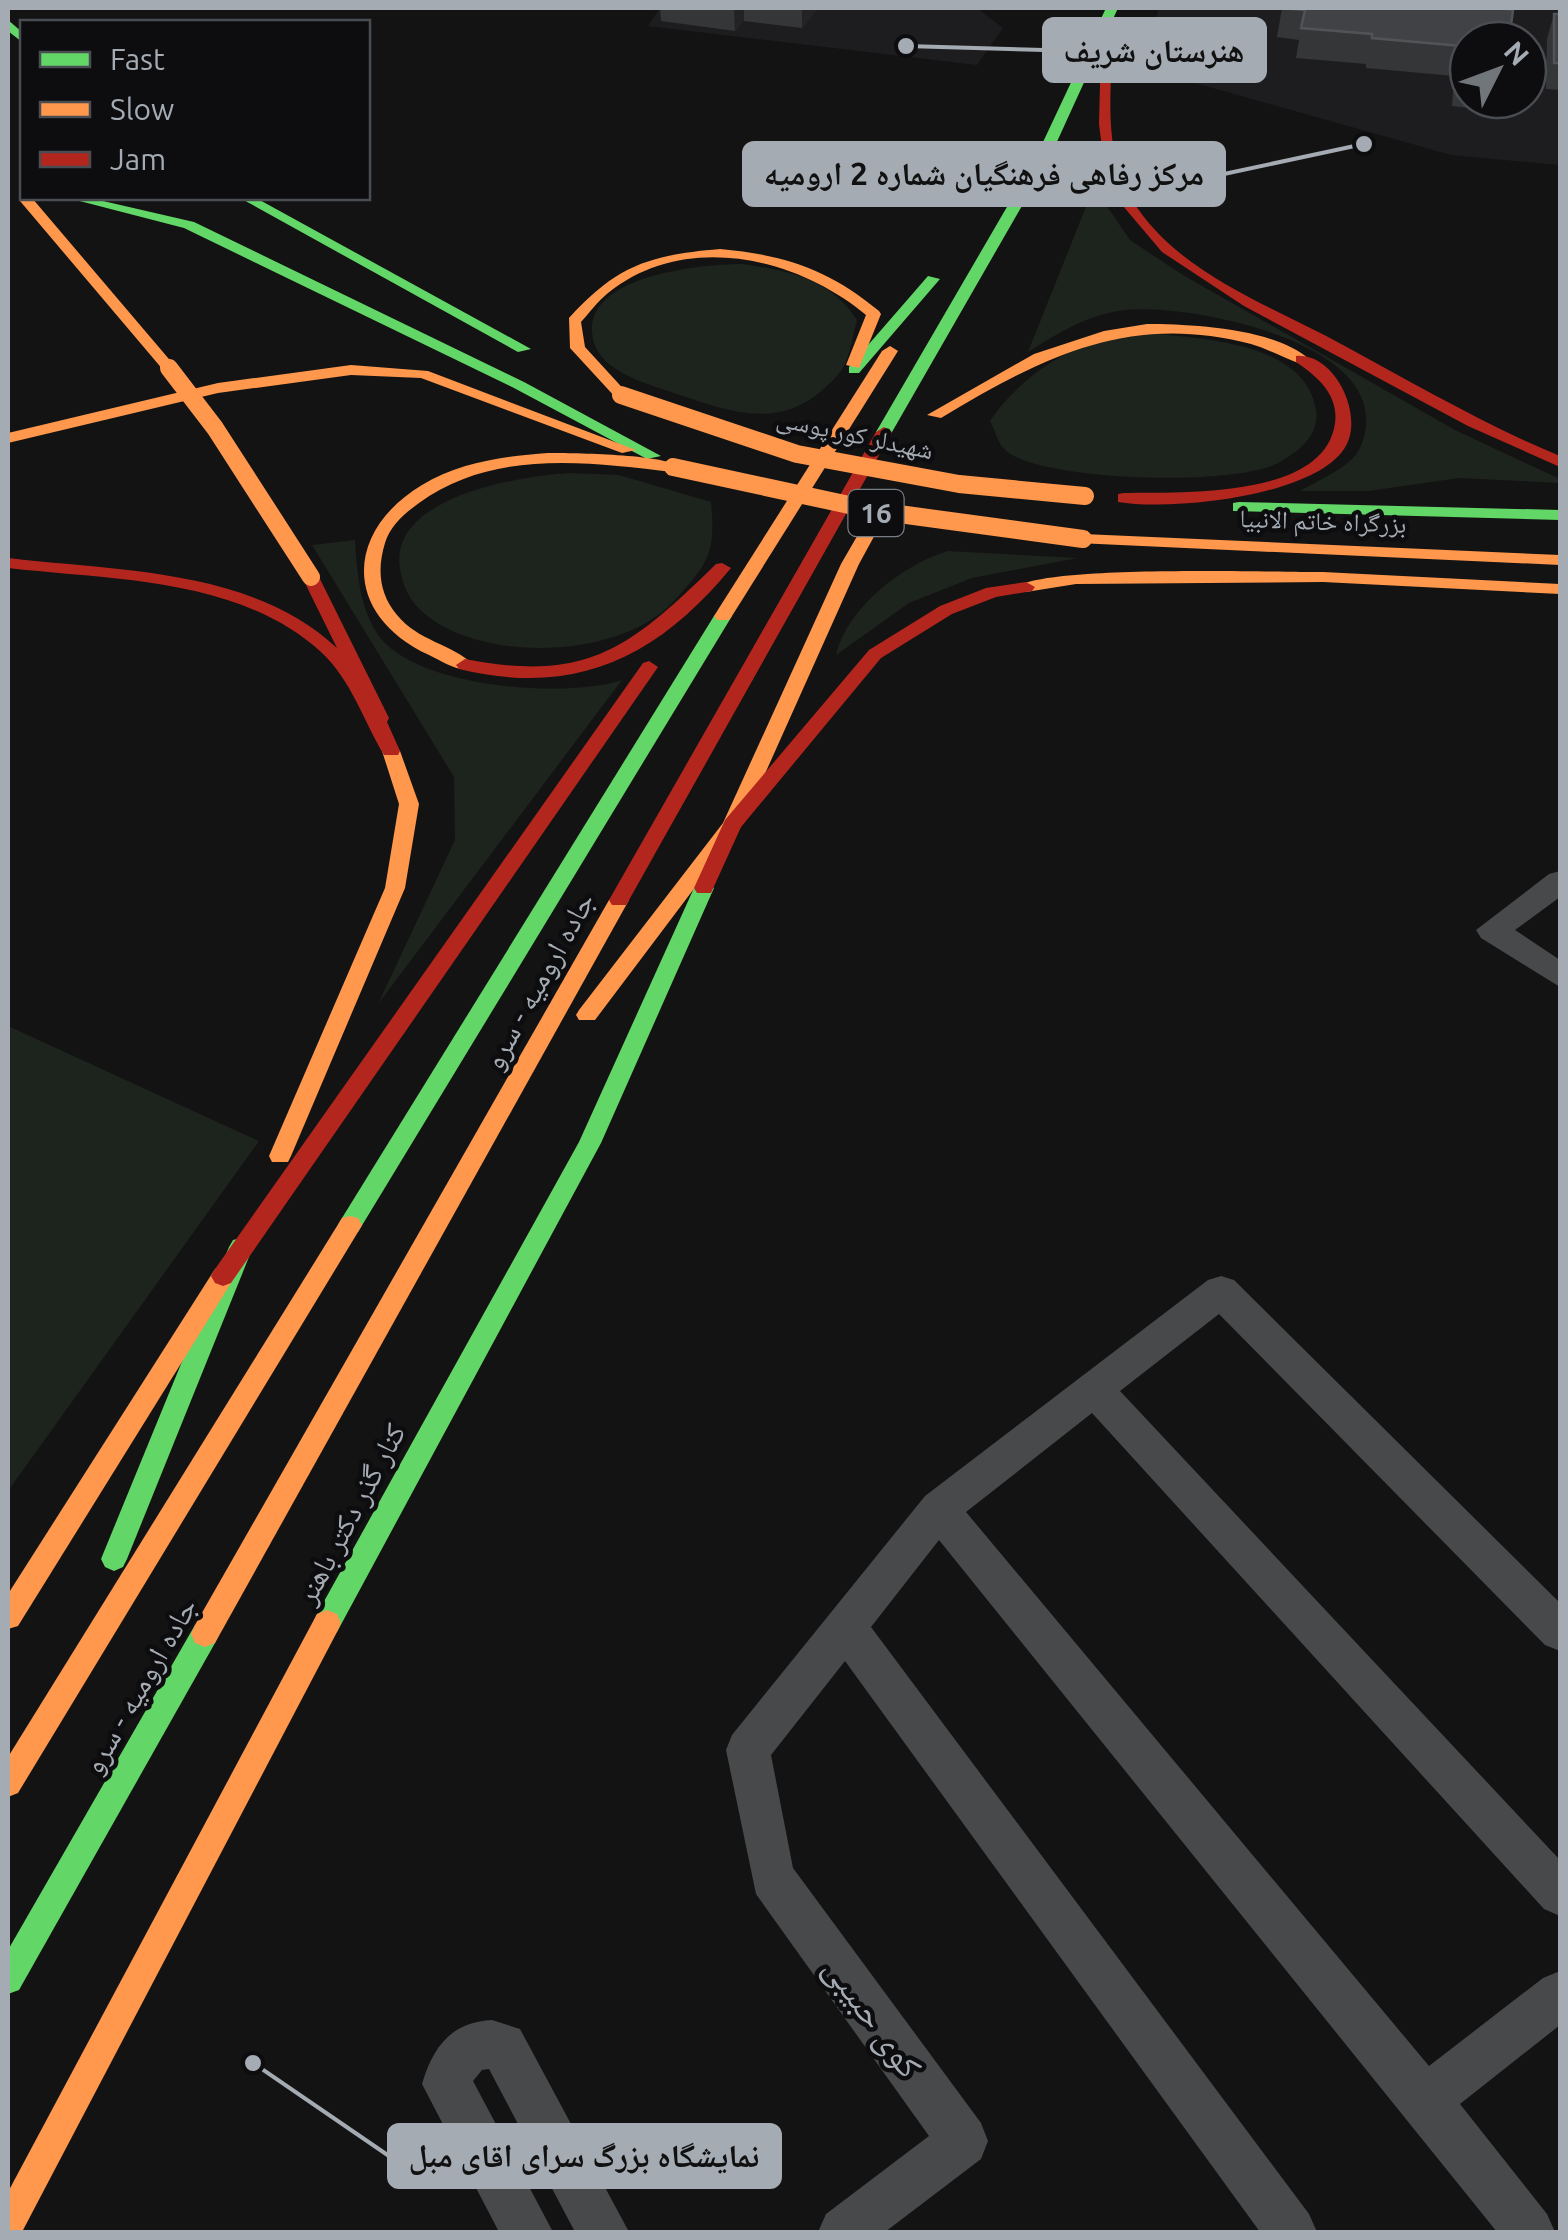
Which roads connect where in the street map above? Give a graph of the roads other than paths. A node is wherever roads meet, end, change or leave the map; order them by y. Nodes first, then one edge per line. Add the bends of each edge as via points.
1 (1110, 14) edge
2 (1102, 102) junction
3 (1080, 143) dead end
4 (27, 200) edge
5 (82, 200) edge
6 (251, 200) edge
7 (850, 374) junction
8 (954, 380) dead end
9 (620, 395) junction
10 (926, 432) junction
11 (8, 438) edge
12 (1560, 462) edge
13 (673, 467) junction
14 (1084, 496) joint
15 (1560, 496) edge
16 (1124, 498) junction
17 (764, 504) dead end
18 (1367, 511) junction
19 (1560, 515) edge
20 (1560, 560) edge
21 (8, 562) edge
22 (1560, 589) edge
23 (649, 668) junction
24 (380, 718) junction
25 (732, 824) junction
26 (1560, 882) edge
27 (1560, 975) edge
28 (498, 985) junction
29 (468, 1172) junction
30 (241, 1247) junction
31 (1094, 1390) junction
32 (938, 1509) junction
33 (8, 1617) edge
34 (846, 1627) junction
35 (1560, 1631) edge
36 (51, 1711) junction
37 (8, 1783) edge
38 (1560, 1893) edge
39 (8, 1979) edge
40 (1560, 1995) edge
41 (1425, 2100) junction
42 (8, 2225) edge
43 (527, 2232) edge
44 (603, 2232) edge
45 (844, 2232) edge
46 (1291, 2232) edge
47 (1529, 2232) edge

1 - 2 main road
1 - 29 main road, جاده ارومیه - سرو via 972,286 816,547
2 - 3 main road
2 - 12 main road via 1123,197 1164,245 1446,411
4 - 24 main road, bridge via 215,428 311,577
5 - 13 main road via 190,226
6 - 9 main road, شهیدلر کور پوسی
7 - 9 main road via 874,314 862,294 831,274 783,260 706,256 618,277 591,295 574,322 578,348
7 - 17 main road
7 - 28 main road, جاده ارومیه - سرو / 16 via 938,271
8 - 10 main road
9 - 14 main road, شهیدلر کور پوسی, bridge via 798,454 959,484
10 - 16 main road via 1072,342 1116,329 1214,329 1265,342 1317,369 1340,394 1343,441 1320,466 1249,490
10 - 25 main road via 850,564
11 - 13 main road via 218,388 369,371 423,374
13 - 20 main road, بزرگراه خاتم الانبیا / 16, bridge via 942,525 1083,539
13 - 23 main road via 525,459 448,479 388,518 371,549 372,586 386,614 425,650 469,667 537,675 598,661 647,640 727,560
14 - 16 main road, بزرگراه خاتم الانبیا
15 - 18 main road
16 - 18 main road, بزرگراه خاتم الانبیا
18 - 19 main road, بزرگراه خاتم الانبیا
21 - 24 main road via 236,594 298,622 340,658
22 - 25 main road via 1322,577 1076,578 992,592 946,610 875,654
23 - 28 main road
23 - 30 main road
24 - 30 main road via 408,804 396,888
25 - 29 main road
25 - 42 main road, کنار گذر دکتر باهنر via 590,1143 416,1454
26 - 27 street via 1492,930
28 - 36 main road, جاده ارومیه - سرو
29 - 39 main road, جاده ارومیه - سرو
30 - 33 main road
30 - 36 main road
31 - 32 street
31 - 35 street via 1221,1291
31 - 38 street
32 - 34 street
32 - 41 street
34 - 45 street, کوی حبیبی via 748,1750 772,1878 963,2141
34 - 46 street
36 - 37 main road, جاده ارومیه - سرو
40 - 41 street
41 - 47 street
43 - 44 street via 446,2084 464,2050 482,2043 502,2046

